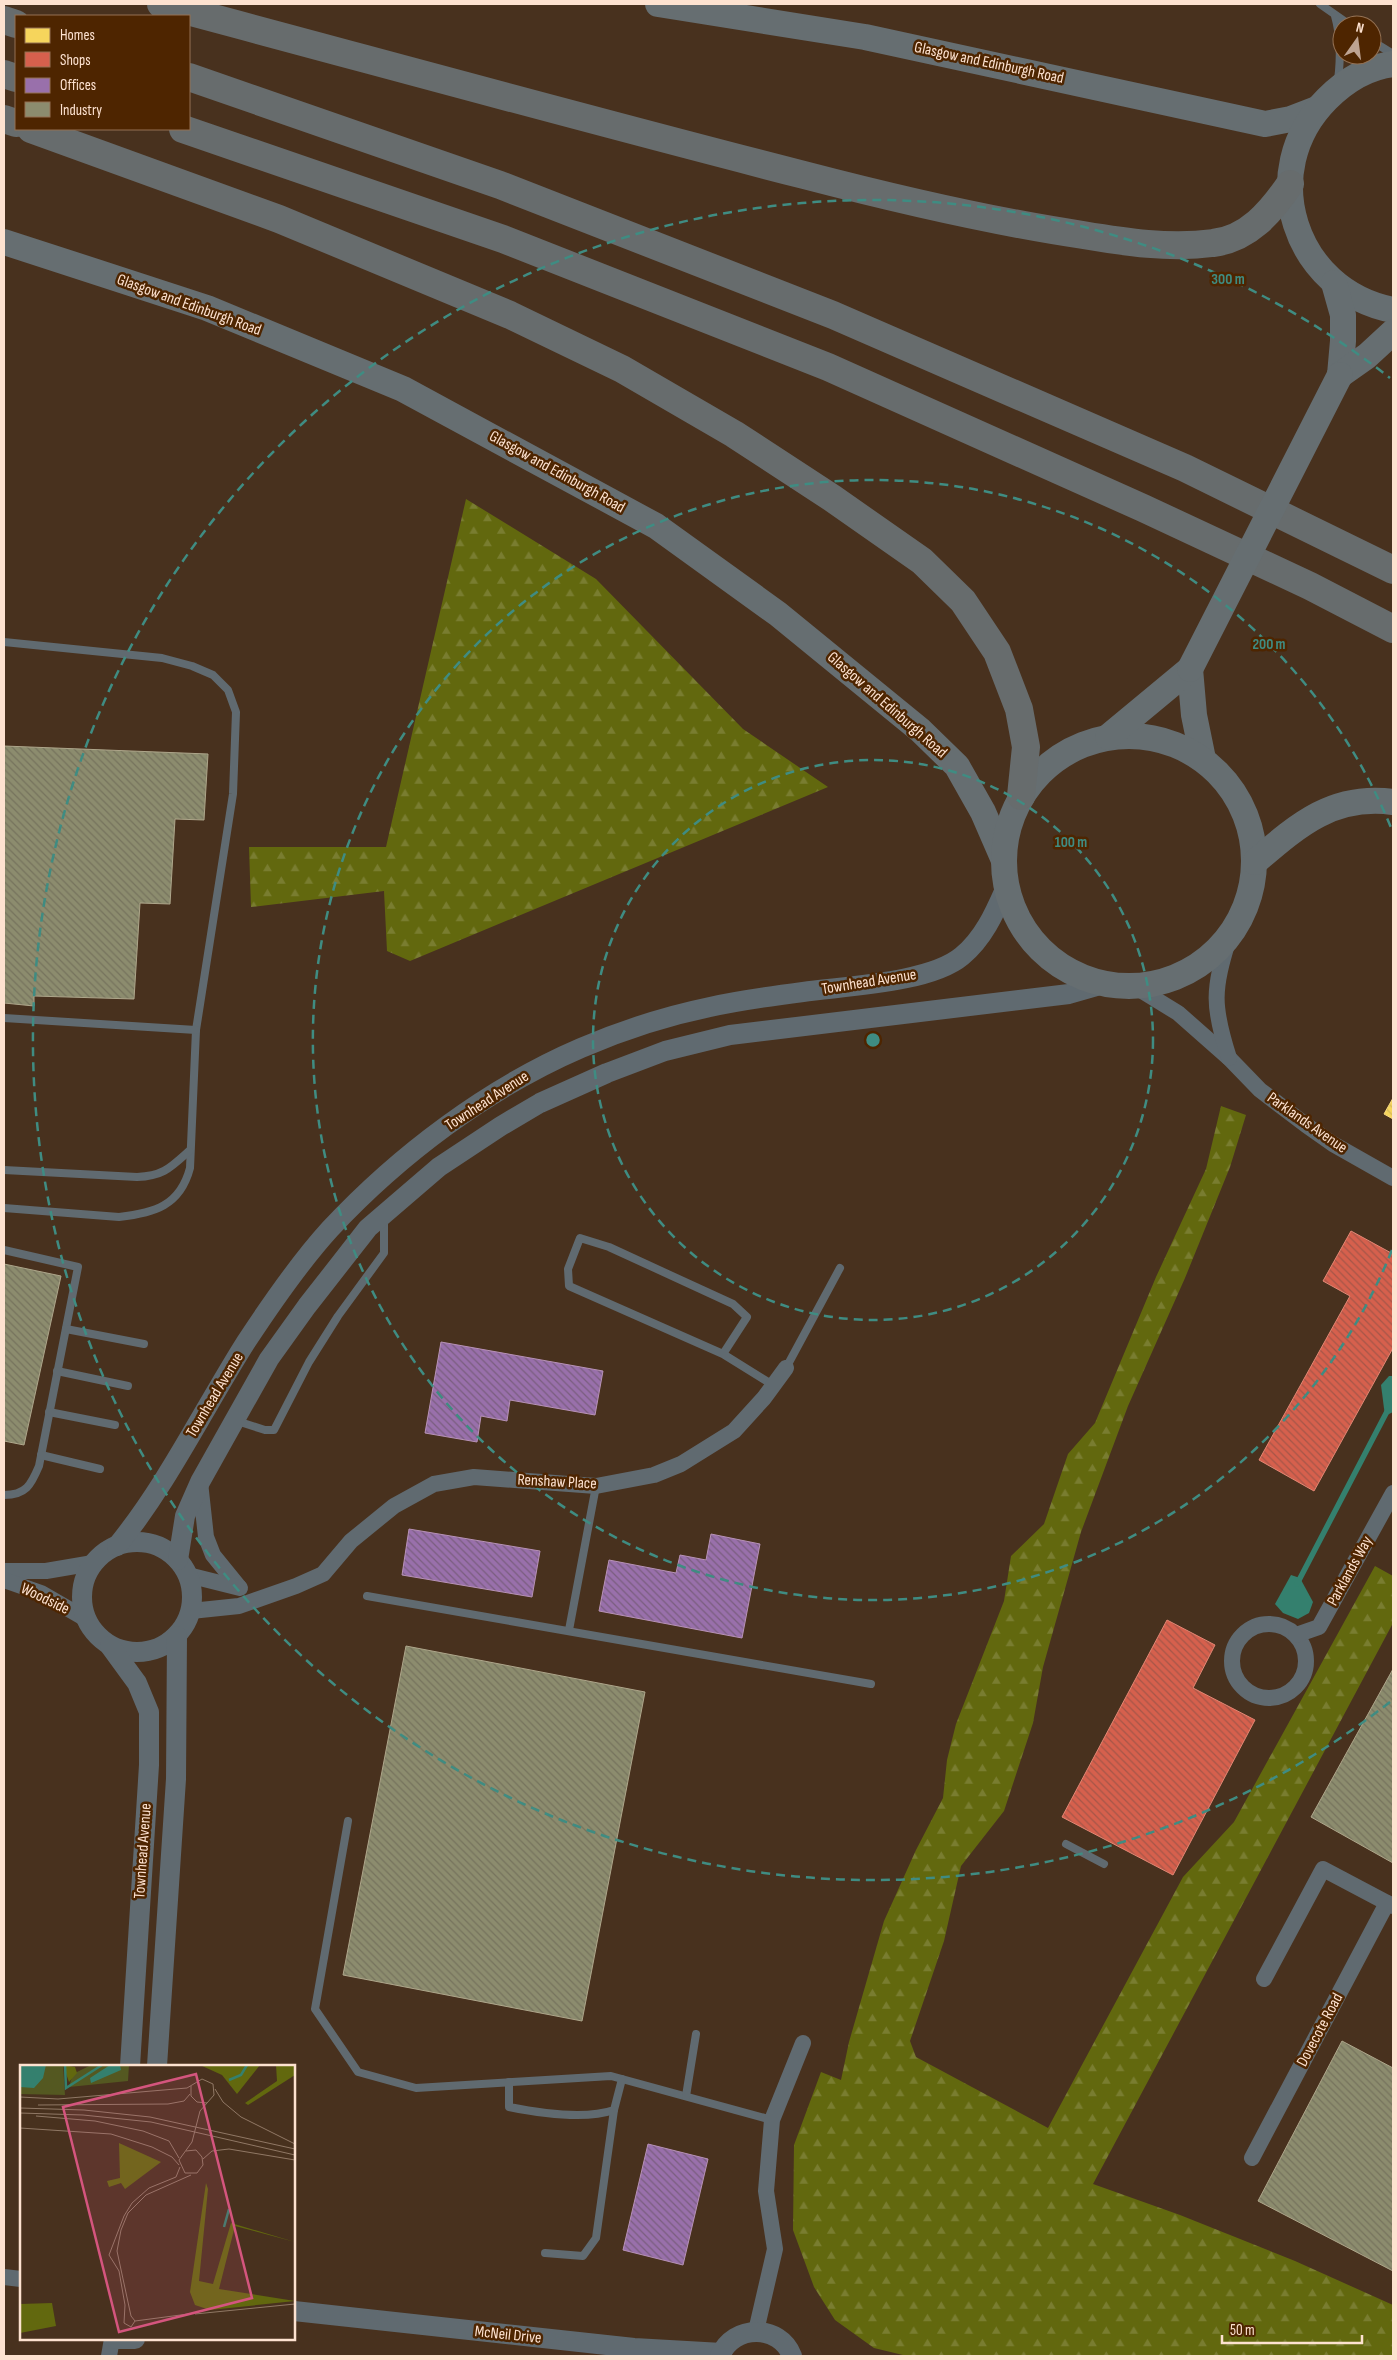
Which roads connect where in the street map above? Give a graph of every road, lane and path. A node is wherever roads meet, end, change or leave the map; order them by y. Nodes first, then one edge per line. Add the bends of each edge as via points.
1 (161, 4) edge
2 (658, 4) edge
3 (1320, 4) edge
4 (1334, 15) edge
5 (1382, 47) edge
6 (1393, 54) edge
7 (1393, 64) edge
8 (1340, 65) edge
9 (190, 77) edge
10 (1337, 88) junction
11 (1317, 109) junction
12 (34, 130) edge
13 (186, 130) edge
14 (1290, 184) junction
15 (4, 242) edge
16 (1334, 284) junction
17 (1393, 310) edge
18 (1393, 332) edge
19 (1340, 375) junction
20 (1393, 570) edge
21 (1393, 629) edge
22 (4, 642) edge
23 (1190, 669) junction
24 (1108, 737) junction
25 (1203, 759) junction
26 (1021, 796) junction
27 (1393, 802) edge
28 (1004, 858) junction
29 (1255, 862) junction
30 (1006, 887) junction
31 (1229, 938) junction
32 (1104, 984) junction
33 (1134, 986) junction
34 (4, 1018) edge
35 (196, 1030) junction
36 (1229, 1058) junction
37 (189, 1152) junction
38 (4, 1170) edge
39 (1393, 1178) edge
40 (4, 1208) edge
41 (384, 1213) junction
42 (4, 1250) edge
43 (840, 1268) dead end
44 (66, 1328) junction
45 (144, 1344) dead end
46 (723, 1354) junction
47 (786, 1368) joint
48 (57, 1371) junction
49 (773, 1385) junction
50 (128, 1386) dead end
51 (50, 1412) junction
52 (234, 1420) junction
53 (115, 1425) dead end
54 (41, 1455) junction
55 (100, 1469) dead end
56 (200, 1482) junction
57 (596, 1486) junction
58 (1393, 1493) edge
59 (4, 1495) edge
60 (117, 1546) junction
61 (93, 1563) junction
62 (183, 1567) junction
63 (4, 1571) edge
64 (4, 1580) edge
65 (239, 1587) junction
66 (269, 1594) junction
67 (367, 1596) dead end
68 (191, 1611) junction
69 (86, 1619) junction
70 (569, 1630) junction
71 (1296, 1635) junction
72 (177, 1636) junction
73 (110, 1646) junction
74 (871, 1684) dead end
75 (348, 1821) dead end
76 (1066, 1844) dead end
77 (1104, 1864) dead end
78 (1390, 1904) edge
79 (1264, 1979) dead end
80 (696, 2034) dead end
81 (803, 2043) dead end
82 (130, 2065) edge
83 (157, 2065) edge
84 (622, 2079) junction
85 (509, 2082) junction
86 (686, 2096) junction
87 (614, 2110) junction
88 (772, 2120) junction
89 (1252, 2158) dead end
90 (545, 2253) dead end
91 (4, 2277) edge
92 (20, 2279) edge
93 (295, 2311) edge
94 (756, 2331) junction
95 (112, 2340) edge
96 (721, 2354) edge
97 (109, 2356) edge
98 (792, 2356) edge

1 - 14 highway via 886,196 1046,230 1137,243 1214,243 1235,239 1256,224 1275,206
2 - 11 highway, Glasgow and Edinburgh Road via 864,37 1265,124
3 - 4 lane
5 - 6 lane
7 - 10 highway via 1360,74
8 - 10 lane
9 - 20 highway via 500,185 833,315 1185,468
10 - 11 highway
11 - 14 highway via 1302,132 1293,157
12 - 26 highway via 279,219 510,315 622,369 734,434 832,498 922,561 963,601 998,652 1019,709 1026,747
13 - 21 highway via 503,239 828,367 1143,508 1310,586
14 - 16 highway via 1292,212 1301,239 1315,263
15 - 28 highway, Glasgow and Edinburgh Road via 207,308 403,389 656,526 778,614 920,730 957,766
16 - 17 highway via 1356,298
16 - 19 highway via 1343,314
18 - 19 highway
19 - 23 highway, bridge
22 - 35 lane via 162,658 213,675 228,690 236,712 233,794
23 - 24 highway
23 - 25 highway via 1194,715
24 - 25 highway via 1158,738 1182,746
24 - 26 highway via 1058,757 1037,775
25 - 29 highway via 1236,794 1253,838
26 - 28 highway via 1006,836
27 - 29 highway via 1362,800 1339,805 1298,826
28 - 30 highway
29 - 31 highway via 1248,902
30 - 32 highway via 1025,932 1041,950 1081,977
30 - 60 street, Townhead Avenue via 982,935 961,957 941,968 904,978 710,1006 653,1020 581,1048 514,1081 448,1124 384,1177 329,1229 246,1343 162,1485
31 - 33 highway via 1210,957 1187,972 1162,982
31 - 36 street, Parklands Avenue via 1217,977 1215,1005
32 - 33 highway
32 - 41 street, Townhead Avenue via 1068,994 730,1036 665,1051 540,1103 438,1167
33 - 36 street, Parklands Avenue via 1178,1014
34 - 35 lane
35 - 37 lane
36 - 39 street, Parklands Avenue via 1260,1090 1306,1125
37 - 38 lane via 155,1176
37 - 40 lane via 190,1168 182,1188 175,1198 151,1212 119,1217
41 - 52 street, Townhead Avenue via 368,1228 307,1306 269,1359
41 - 52 lane, Townhead Avenue via 384,1253 314,1354 274,1430
42 - 44 lane via 78,1267
43 - 47 lane, Renshaw Place
44 - 45 lane
44 - 48 lane
46 - 46 lane via 569,1286 568,1268 580,1238 608,1247 733,1304 747,1317
46 - 49 lane
47 - 49 street, Renshaw Place
48 - 50 lane
48 - 51 lane
49 - 57 street, Renshaw Place via 734,1431 681,1464 654,1475
51 - 53 lane
51 - 54 lane
52 - 56 street, Townhead Avenue
54 - 55 lane
54 - 59 lane via 32,1483 20,1494
56 - 62 street, Townhead Avenue via 184,1516
56 - 65 street via 206,1537 213,1555
57 - 66 street, Renshaw Place via 474,1477 434,1484 394,1506 351,1541 323,1574
57 - 70 lane
58 - 71 street, Parklands Way via 1319,1627
60 - 61 street
60 - 62 street via 133,1542 150,1544 165,1550
61 - 63 street, Woodside via 46,1571
61 - 69 street via 82,1590
62 - 65 street, Renshaw Place
62 - 68 street via 192,1592
64 - 69 street, Woodside via 41,1593
65 - 66 street, Renshaw Place
66 - 68 street, Renshaw Place via 239,1606
67 - 70 lane
68 - 72 street
69 - 73 street via 96,1635
70 - 74 lane
71 - 71 street via 1306,1658 1303,1676 1295,1687 1272,1698 1244,1688 1232,1665 1233,1650 1239,1639 1248,1630 1267,1624 1280,1625
72 - 73 street via 163,1647 145,1652 127,1652
72 - 83 street, Townhead Avenue via 176,1779
73 - 82 street, Townhead Avenue via 137,1683 149,1712
75 - 85 lane via 315,2009 358,2072 416,2088
76 - 77 lane
78 - 79 street, Dovecote Road via 1323,1869
78 - 89 street, Dovecote Road
80 - 86 lane
81 - 88 street
84 - 85 lane via 611,2076
84 - 86 lane
84 - 87 lane
85 - 87 lane via 509,2107 600,2115
86 - 88 lane
87 - 90 lane via 596,2238 583,2256
88 - 94 street via 766,2191 775,2249
91 - 92 street
93 - 96 street, McNeil Drive via 634,2348
94 - 96 street via 736,2337
94 - 98 street via 779,2338
95 - 97 street

